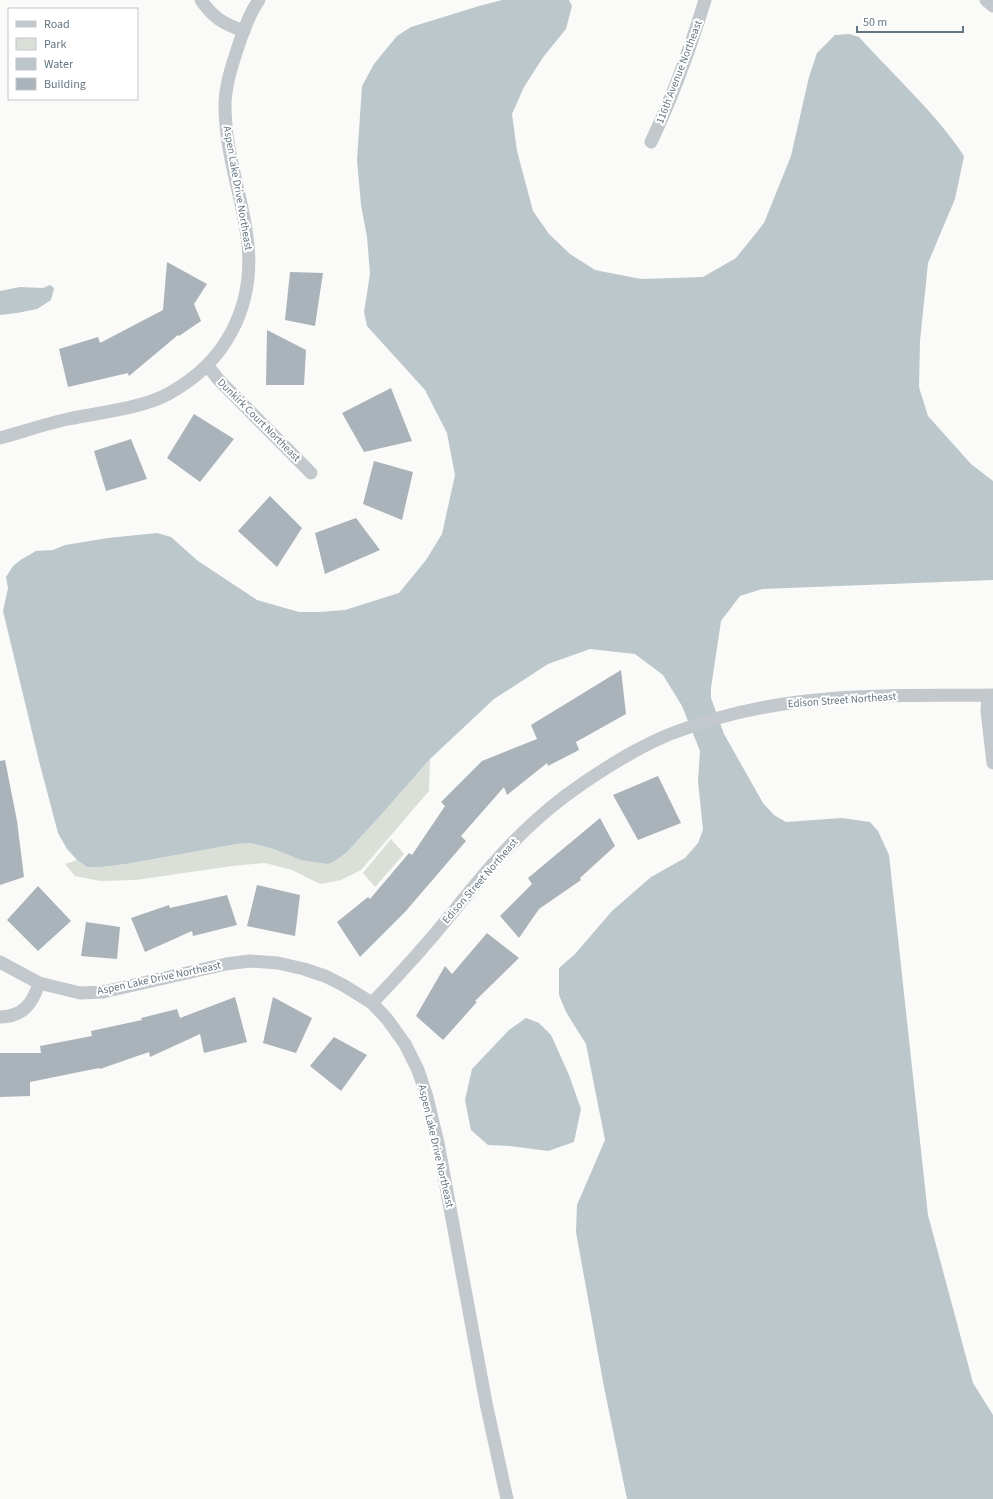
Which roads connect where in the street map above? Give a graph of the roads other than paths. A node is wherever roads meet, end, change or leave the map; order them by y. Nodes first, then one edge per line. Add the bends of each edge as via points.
1 (201, 0) edge
2 (259, 0) edge
3 (705, 0) edge
4 (986, 0) edge
5 (993, 6) edge
6 (244, 31) junction
7 (651, 142) dead end
8 (208, 366) junction
9 (0, 438) edge
10 (311, 473) dead end
11 (990, 695) edge
12 (993, 763) edge
13 (0, 962) edge
14 (39, 983) junction
15 (372, 1003) junction
16 (0, 1017) edge
17 (507, 1499) edge

1 - 6 street via 220,21
2 - 6 street, Aspen Lake Drive Northeast
3 - 7 street, 116th Avenue Northeast via 674,93
4 - 5 street
6 - 8 street, Aspen Lake Drive Northeast via 230,76 225,103 230,155 250,257 249,279 236,324
8 - 9 street, Aspen Lake Drive Northeast via 167,395 147,402
8 - 10 street, Dunkirk Court Northeast
11 - 12 street via 987,712
11 - 15 street, Edison Street Northeast via 904,695 826,699 770,706 672,733 602,770 561,798 533,822 476,882
13 - 14 street, Aspen Lake Drive Northeast
14 - 15 street, Aspen Lake Drive Northeast via 80,993 103,992 226,964 250,961 278,963 325,976
14 - 16 street via 29,1006 19,1013
15 - 17 street, Aspen Lake Drive Northeast via 405,1044 418,1070 427,1097

